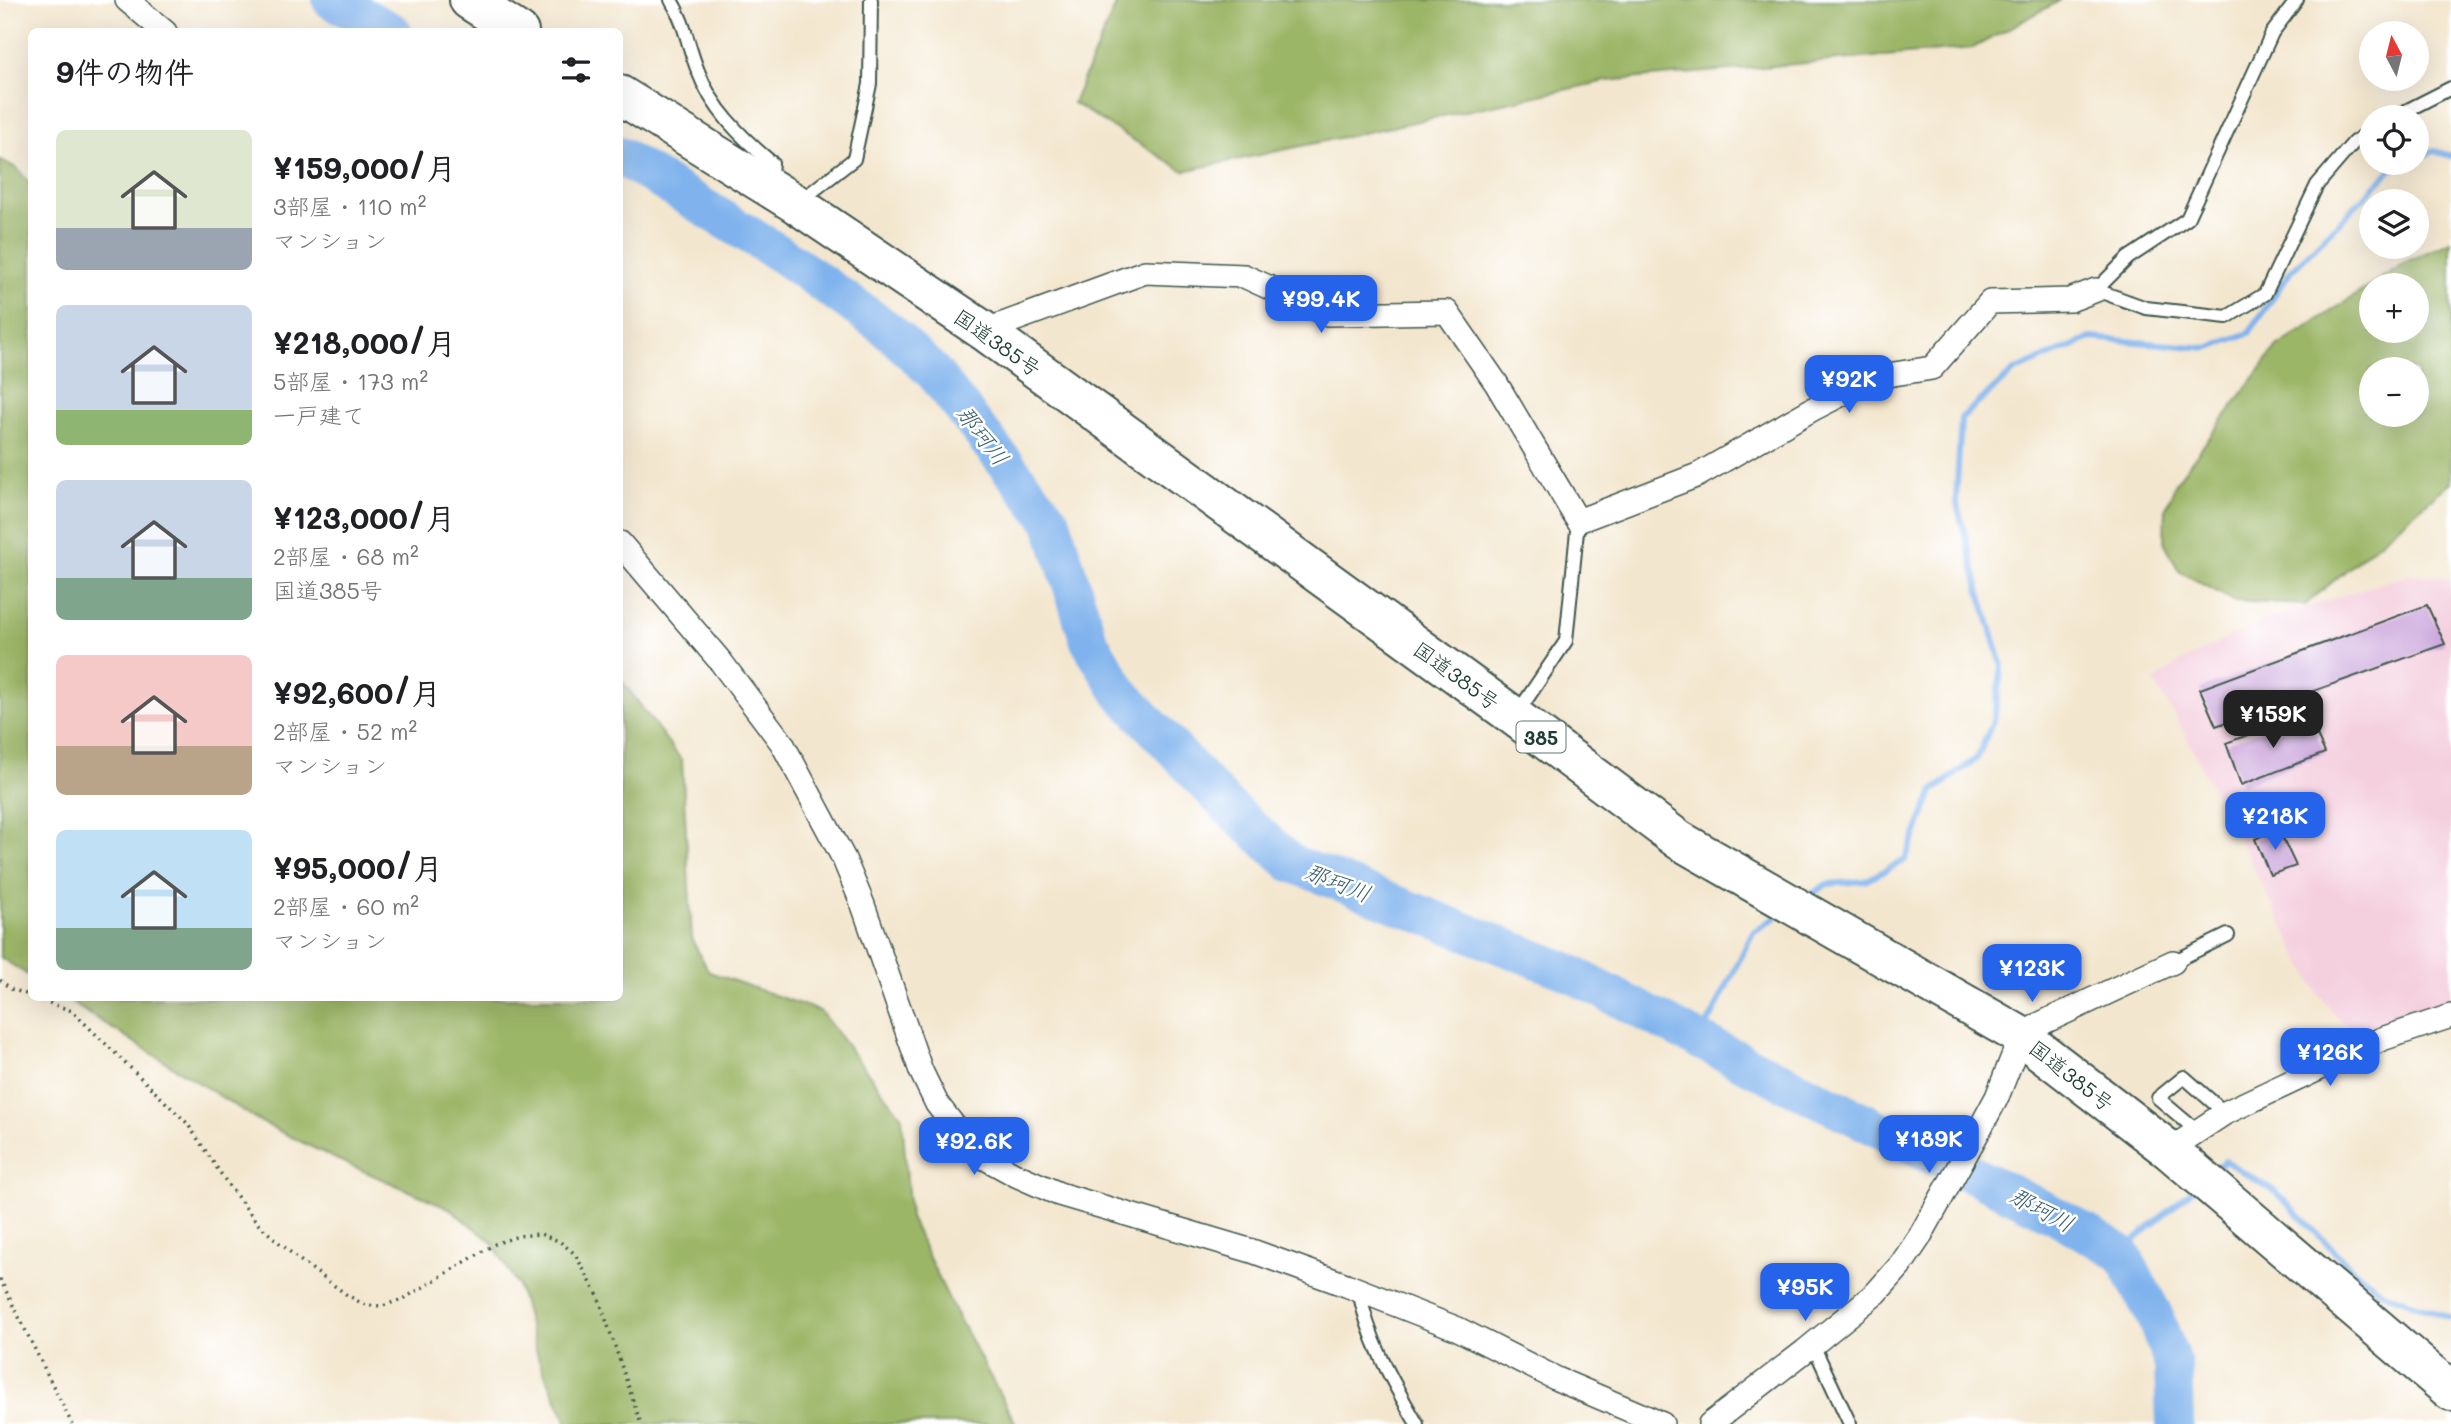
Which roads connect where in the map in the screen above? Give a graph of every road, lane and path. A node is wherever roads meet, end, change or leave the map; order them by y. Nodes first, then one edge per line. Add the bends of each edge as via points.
1 (127, 0) edge
2 (469, 0) edge
3 (671, 0) edge
4 (871, 0) edge
5 (2297, 0) edge
6 (160, 28) edge
7 (513, 28) edge
8 (2451, 88) edge
9 (623, 97) edge
10 (2418, 105) edge
11 (2359, 139) edge
12 (783, 197) junction
13 (2096, 290) junction
14 (984, 331) junction
15 (1578, 521) junction
16 (623, 546) edge
17 (1515, 717) junction
18 (2228, 935) dead end
19 (2173, 962) joint
20 (0, 980) edge
21 (28, 995) edge
22 (45, 1001) edge
23 (2451, 1016) edge
24 (2021, 1036) junction
25 (2225, 1113) junction
26 (2183, 1141) junction
27 (0, 1279) edge
28 (1359, 1290) junction
29 (1813, 1345) junction
30 (2451, 1391) edge
31 (72, 1424) edge
32 (642, 1424) edge
33 (1417, 1424) edge
34 (1662, 1424) edge
35 (1710, 1424) edge
36 (1850, 1424) edge

1 - 6 street
2 - 7 highway
3 - 12 lane via 680,13 710,99 772,163
4 - 12 lane via 870,85 854,159
5 - 13 lane via 2272,33 2187,219 2128,258
8 - 10 lane
9 - 12 highway, 国道385号 / 385
11 - 13 lane via 2316,186 2265,294 2227,317 2146,308
12 - 14 highway, 国道385号 / 385
13 - 15 street via 2070,300 1990,302 1931,368 1875,377 1698,475
14 - 15 street via 1145,272 1244,276 1327,314 1447,312 1496,383
14 - 17 highway, 国道385号 / 385
15 - 17 lane via 1566,641
16 - 28 street via 782,743 844,859 921,1071 937,1104 976,1149 1016,1175 1059,1194 1288,1263
17 - 24 highway, 国道385号 / 385 via 1679,840
18 - 19 lane
19 - 24 street
20 - 21 path
22 - 32 path via 72,1011 187,1123 259,1225 365,1305 383,1306 405,1298 495,1244 518,1236 540,1234 559,1241 575,1254 598,1296
23 - 25 street via 2382,1039
24 - 26 highway, 国道385号 / 385
24 - 29 street via 1997,1097 1919,1238 1876,1293
25 - 26 street
25 - 26 lane via 2184,1077 2158,1098
26 - 30 highway, 国道385号 / 385
27 - 31 path
28 - 33 lane via 1362,1311
28 - 34 street via 1458,1329 1557,1379
29 - 35 street
29 - 36 lane

